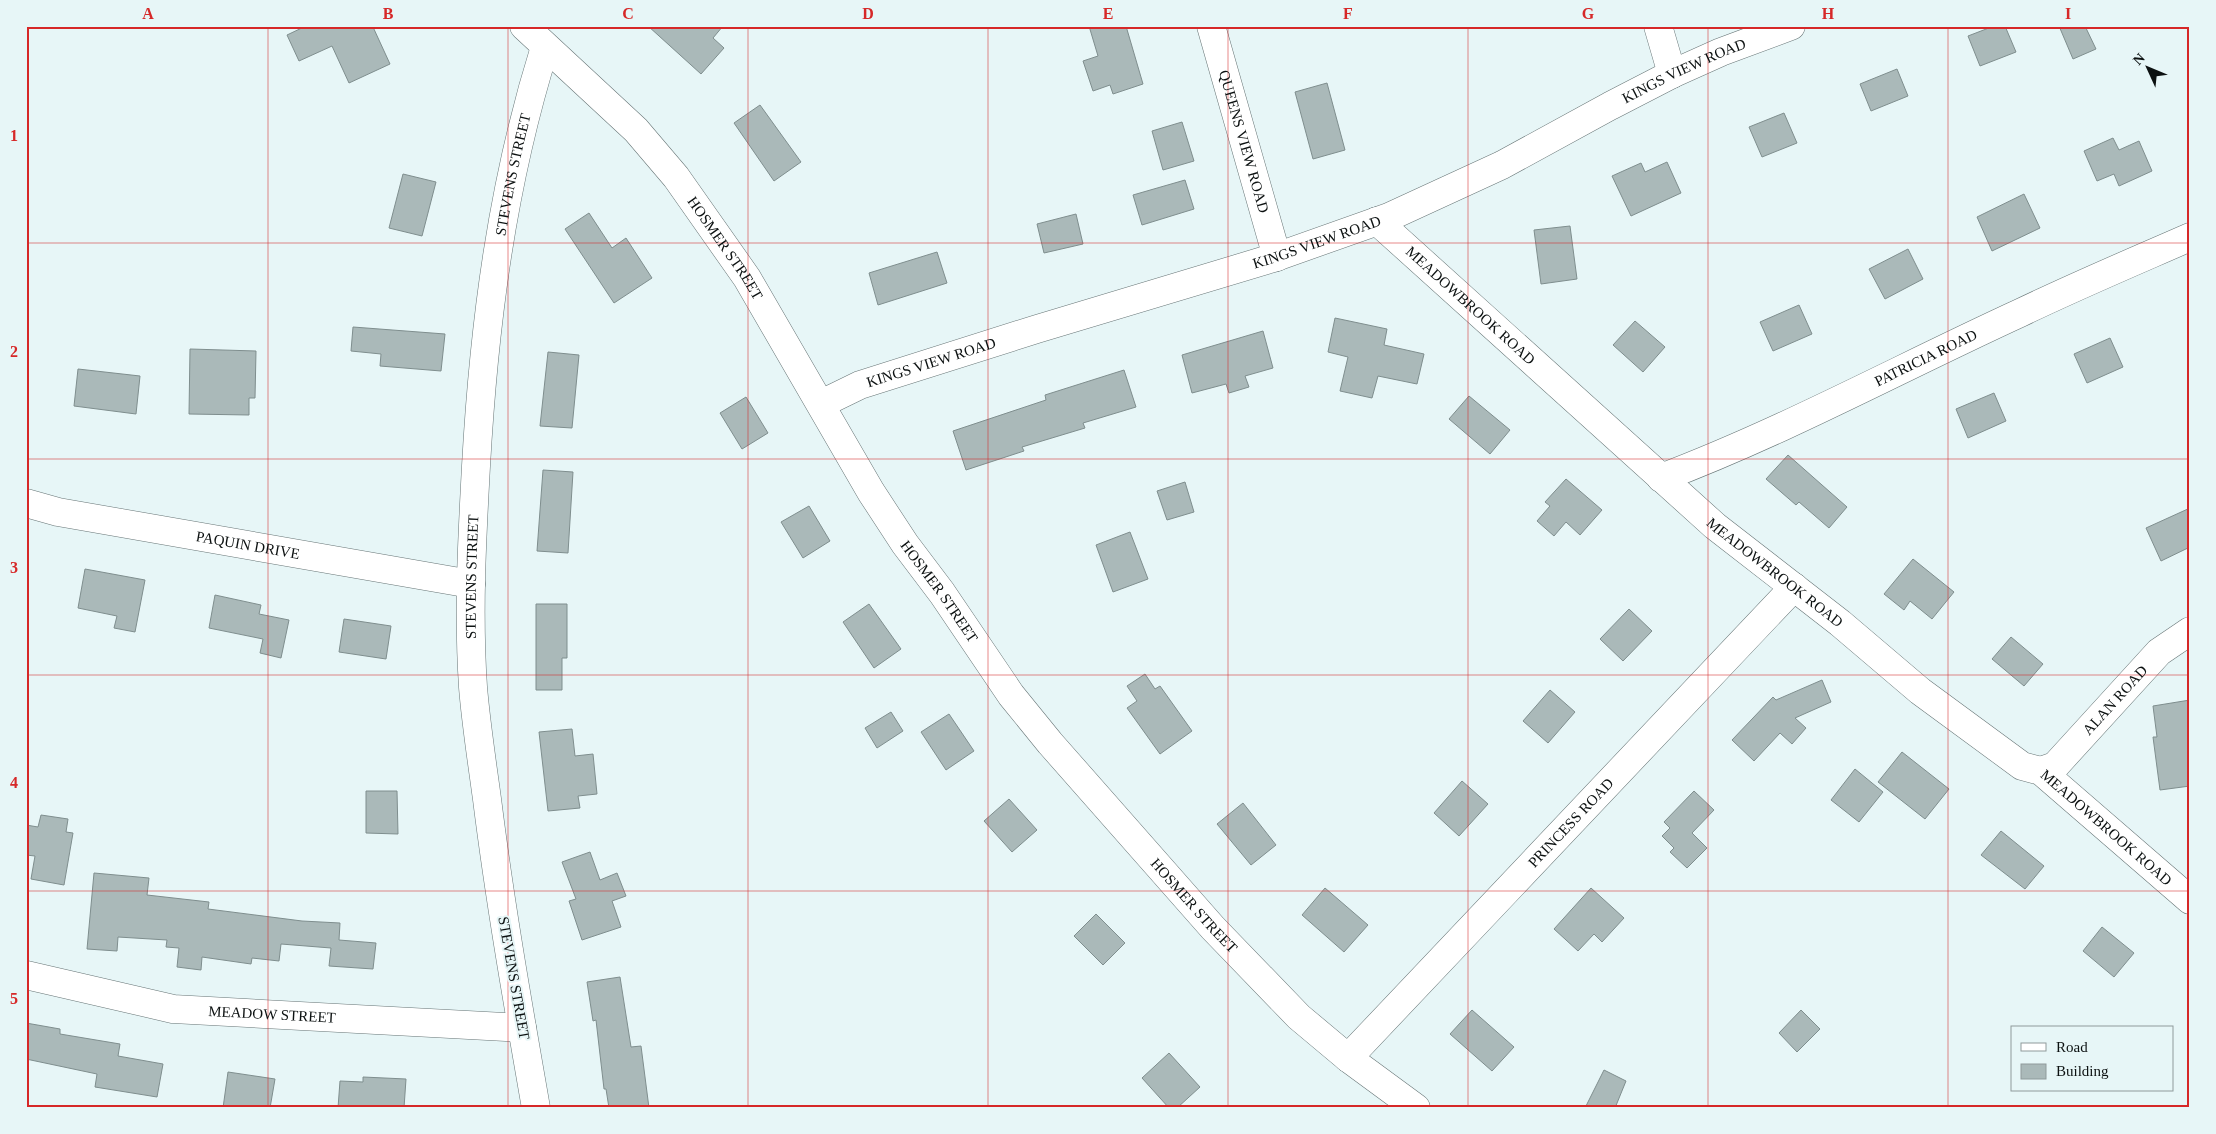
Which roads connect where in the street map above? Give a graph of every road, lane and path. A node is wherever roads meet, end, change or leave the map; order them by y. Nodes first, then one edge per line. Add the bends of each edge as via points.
1 (524, 26) edge
2 (1211, 26) edge
3 (1658, 26) edge
4 (1791, 26) edge
5 (545, 47) junction
6 (1672, 74) junction
7 (1377, 221) junction
8 (2190, 237) edge
9 (1276, 257) junction
10 (821, 404) junction
11 (1662, 478) junction
12 (26, 503) edge
13 (471, 584) junction
14 (1794, 587) junction
15 (2190, 631) edge
16 (2041, 771) junction
17 (2190, 900) edge
18 (26, 975) edge
19 (522, 1028) junction
20 (1348, 1058) junction
21 (536, 1108) edge
22 (1416, 1108) edge

1 - 5 street, HOSMER STREET
2 - 9 street, QUEENS VIEW ROAD
3 - 6 street
4 - 6 street, KINGS VIEW ROAD
5 - 10 street, HOSMER STREET via 636,130 676,177 747,278
5 - 13 street, STEVENS STREET via 519,136 495,266 482,380
6 - 7 street, KINGS VIEW ROAD via 1502,165
7 - 9 street, KINGS VIEW ROAD
7 - 11 street, MEADOWBROOK ROAD
8 - 11 street, PATRICIA ROAD via 2019,313 1842,400
9 - 10 street, KINGS VIEW ROAD via 877,380
10 - 20 street, HOSMER STREET via 871,492 1011,695 1255,973 1299,1017
11 - 14 street, MEADOWBROOK ROAD via 1715,526
12 - 13 street, PAQUIN DRIVE via 67,514
13 - 19 street, STEVENS STREET via 476,715
14 - 16 street, MEADOWBROOK ROAD via 1920,691 2022,766
14 - 20 street, PRINCESS ROAD
15 - 16 street, ALAN ROAD via 2159,652 2056,766
16 - 17 street, MEADOWBROOK ROAD
18 - 19 street, MEADOW STREET via 173,1009
19 - 21 street, STEVENS STREET
20 - 22 street, HOSMER STREET

